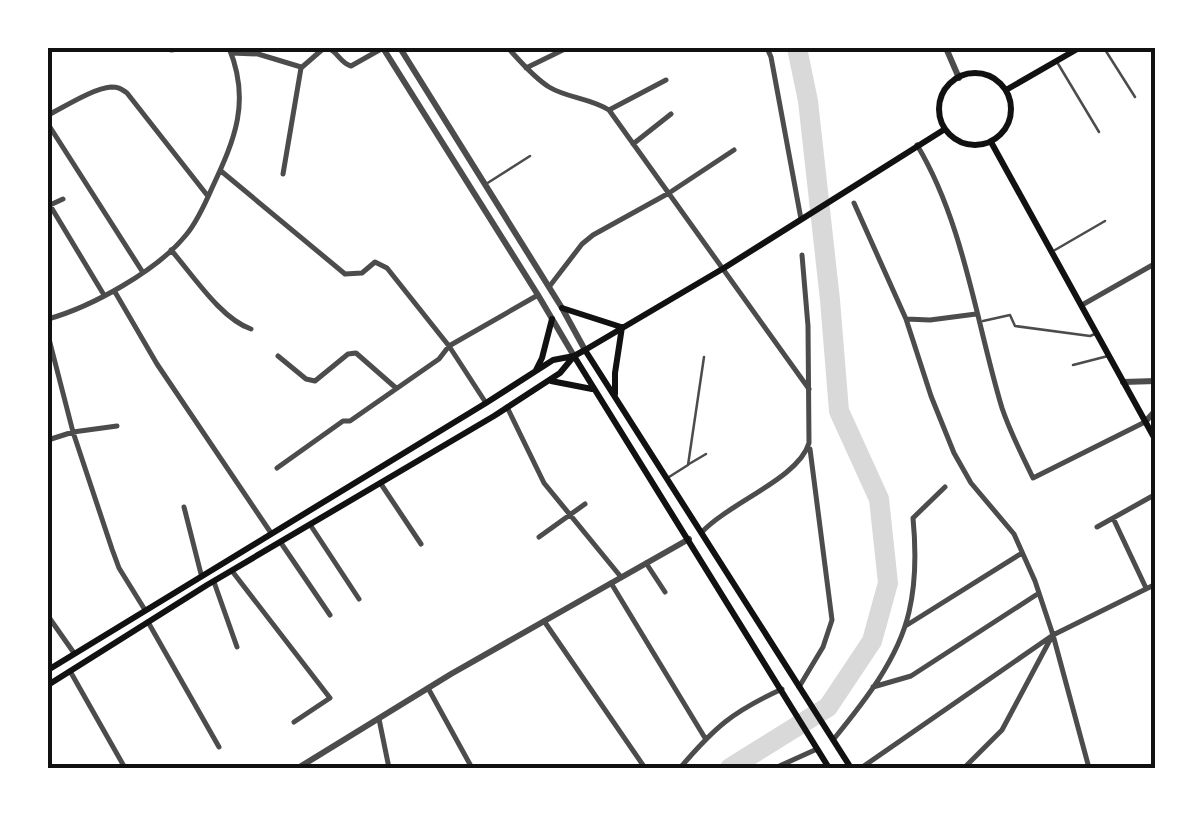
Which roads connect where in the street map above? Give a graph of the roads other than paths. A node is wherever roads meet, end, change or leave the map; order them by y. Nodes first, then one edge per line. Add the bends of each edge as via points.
1 (186, 48) edge
2 (383, 48) edge
3 (400, 48) edge
4 (508, 48) edge
5 (567, 48) edge
6 (767, 48) edge
7 (946, 48) edge
8 (1079, 48) edge
9 (1104, 48) edge
10 (172, 50) edge
11 (230, 50) edge
12 (1056, 60) junction
13 (301, 68) junction
14 (526, 68) junction
15 (959, 78) junction
16 (666, 80) dead end
17 (1006, 90) junction
18 (1135, 97) dead end
19 (609, 110) junction
20 (671, 114) dead end
21 (48, 115) edge
22 (48, 124) edge
23 (945, 129) junction
24 (1099, 132) dead end
25 (991, 142) junction
26 (633, 144) junction
27 (917, 145) junction
28 (734, 150) dead end
29 (530, 156) dead end
30 (220, 170) junction
31 (282, 174) dead end
32 (485, 185) junction
33 (669, 193) junction
34 (208, 196) junction
35 (63, 200) dead end
36 (854, 203) dead end
37 (48, 204) edge
38 (801, 219) junction
39 (1106, 220) dead end
40 (514, 231) junction
41 (502, 240) junction
42 (171, 250) junction
43 (1052, 252) junction
44 (802, 255) dead end
45 (1156, 263) edge
46 (724, 268) junction
47 (142, 272) junction
48 (549, 287) junction
49 (114, 291) junction
50 (104, 295) junction
51 (538, 295) junction
52 (1082, 305) junction
53 (562, 308) junction
54 (976, 314) junction
55 (48, 319) edge
56 (552, 319) junction
57 (906, 319) junction
58 (978, 322) junction
59 (622, 327) junction
60 (252, 329) dead end
61 (1097, 333) junction
62 (48, 335) edge
63 (449, 346) junction
64 (585, 350) junction
65 (278, 356) dead end
66 (574, 356) junction
67 (1109, 356) junction
68 (704, 357) dead end
69 (1073, 365) dead end
70 (536, 370) junction
71 (549, 380) junction
72 (1156, 381) edge
73 (1124, 382) junction
74 (396, 388) junction
75 (809, 389) junction
76 (594, 390) junction
77 (615, 395) junction
78 (486, 403) junction
79 (507, 407) junction
80 (1156, 410) edge
81 (494, 416) junction
82 (1145, 422) junction
83 (117, 426) dead end
84 (73, 432) junction
85 (48, 440) edge
86 (1156, 440) edge
87 (809, 443) junction
88 (706, 454) dead end
89 (688, 465) junction
90 (277, 468) dead end
91 (668, 478) junction
92 (381, 484) junction
93 (945, 488) dead end
94 (1156, 494) edge
95 (585, 504) dead end
96 (184, 506) dead end
97 (571, 516) junction
98 (1112, 518) junction
99 (311, 526) junction
100 (1097, 527) dead end
101 (702, 532) junction
102 (271, 533) junction
103 (539, 537) dead end
104 (689, 539) junction
105 (281, 543) junction
106 (421, 544) dead end
107 (1022, 553) junction
108 (646, 564) junction
109 (232, 572) junction
110 (201, 574) junction
111 (621, 578) junction
112 (611, 583) junction
113 (210, 584) junction
114 (1156, 584) edge
115 (1146, 588) junction
116 (665, 592) dead end
117 (1039, 593) junction
118 (360, 599) dead end
119 (145, 610) junction
120 (330, 615) dead end
121 (48, 616) edge
122 (544, 621) junction
123 (148, 622) junction
124 (904, 626) junction
125 (1053, 635) junction
126 (236, 647) dead end
127 (74, 654) junction
128 (48, 670) edge
129 (70, 672) junction
130 (48, 685) edge
131 (800, 687) junction
132 (428, 688) junction
133 (872, 688) junction
134 (782, 689) junction
135 (818, 717) junction
136 (379, 719) junction
137 (294, 722) dead end
138 (803, 726) junction
139 (831, 737) junction
140 (705, 738) junction
141 (815, 746) junction
142 (219, 747) dead end
143 (125, 768) edge
144 (298, 768) edge
145 (389, 768) edge
146 (472, 768) edge
147 (646, 768) edge
148 (680, 768) edge
149 (775, 768) edge
150 (829, 768) edge
151 (851, 768) edge
152 (860, 768) edge
153 (964, 768) edge
154 (1090, 768) edge

1 - 10 street
2 - 13 street via 351,66 324,48
2 - 41 street
3 - 32 street
4 - 14 street
5 - 14 street
6 - 38 street
7 - 15 street
8 - 12 main road
9 - 18 lane
11 - 13 street
11 - 30 street via 240,102 234,143
12 - 17 main road
12 - 24 lane
13 - 31 street
14 - 19 street via 548,86
15 - 17 main road via 990,77
15 - 23 main road via 943,94
16 - 19 street
17 - 25 main road via 1008,124
19 - 26 street
20 - 26 street
21 - 34 street via 98,90 121,89
22 - 47 street
23 - 25 main road via 960,142
23 - 27 main road
25 - 43 main road
26 - 33 street
27 - 38 main road
27 - 54 street via 962,252
28 - 33 street
29 - 32 lane
30 - 34 street
30 - 63 street via 345,274 362,273 375,262 388,268
32 - 40 street
33 - 46 street
33 - 48 street via 593,235
34 - 42 street
35 - 37 street
36 - 57 street
37 - 50 street
38 - 46 main road
39 - 43 lane
40 - 41 street
40 - 48 street
41 - 51 street
42 - 47 street
42 - 60 street via 223,311
43 - 52 main road
44 - 75 street
45 - 52 street
46 - 59 main road
46 - 75 street
47 - 49 street
48 - 53 street
49 - 50 street
49 - 102 street
50 - 55 street
51 - 56 street
51 - 63 street
52 - 61 main road
53 - 59 main road
53 - 64 street
54 - 57 street
54 - 58 street
56 - 66 street
56 - 70 main road
57 - 107 street via 954,453
58 - 61 lane via 1010,315 1014,326
58 - 82 street via 1004,412 1033,478
59 - 64 main road
59 - 77 main road
61 - 67 main road
62 - 84 street
63 - 74 street
63 - 78 street
64 - 66 main road
64 - 77 main road
65 - 74 street via 314,382 356,353
66 - 70 main road
66 - 71 main road
66 - 76 main road
67 - 69 lane
67 - 73 main road
68 - 89 lane
70 - 78 main road
71 - 76 main road
71 - 79 main road
72 - 73 street
73 - 82 main road
74 - 90 street
75 - 87 street
76 - 104 main road
77 - 91 main road
78 - 81 main road
78 - 102 main road
79 - 81 main road
79 - 97 street via 544,483
80 - 82 street
81 - 92 main road
82 - 86 main road
83 - 84 street
84 - 85 street
84 - 119 street via 116,558
87 - 101 street via 791,469
87 - 131 street via 832,620
88 - 89 lane
89 - 91 lane
91 - 101 main road
92 - 99 main road
92 - 106 street
93 - 124 street via 913,518 914,580
94 - 98 street
95 - 97 street
96 - 110 street
97 - 103 street
97 - 111 street
98 - 100 street
98 - 115 street
99 - 105 main road
99 - 118 street
101 - 131 main road
102 - 110 main road
104 - 108 street
104 - 134 main road
105 - 109 main road
105 - 120 street
107 - 117 street
107 - 124 street
108 - 111 street
108 - 116 street
109 - 113 main road
109 - 137 street via 330,698
110 - 113 main road
110 - 119 main road
111 - 112 street
112 - 122 street
112 - 140 street
113 - 123 main road
113 - 126 street
114 - 115 street
115 - 125 street
117 - 125 street
117 - 133 street via 911,676
119 - 127 main road
121 - 127 street
122 - 132 street
122 - 147 street
123 - 129 main road
123 - 142 street
124 - 133 street
125 - 152 street
125 - 153 street via 1002,730
125 - 154 street
127 - 128 main road
129 - 130 main road
129 - 143 street
131 - 135 main road
132 - 136 street
132 - 146 street
133 - 139 street
134 - 138 main road
134 - 140 street
135 - 138 main road
135 - 139 main road
136 - 144 street
136 - 145 street
138 - 141 main road
139 - 151 main road
140 - 148 street
141 - 149 street
141 - 150 main road

